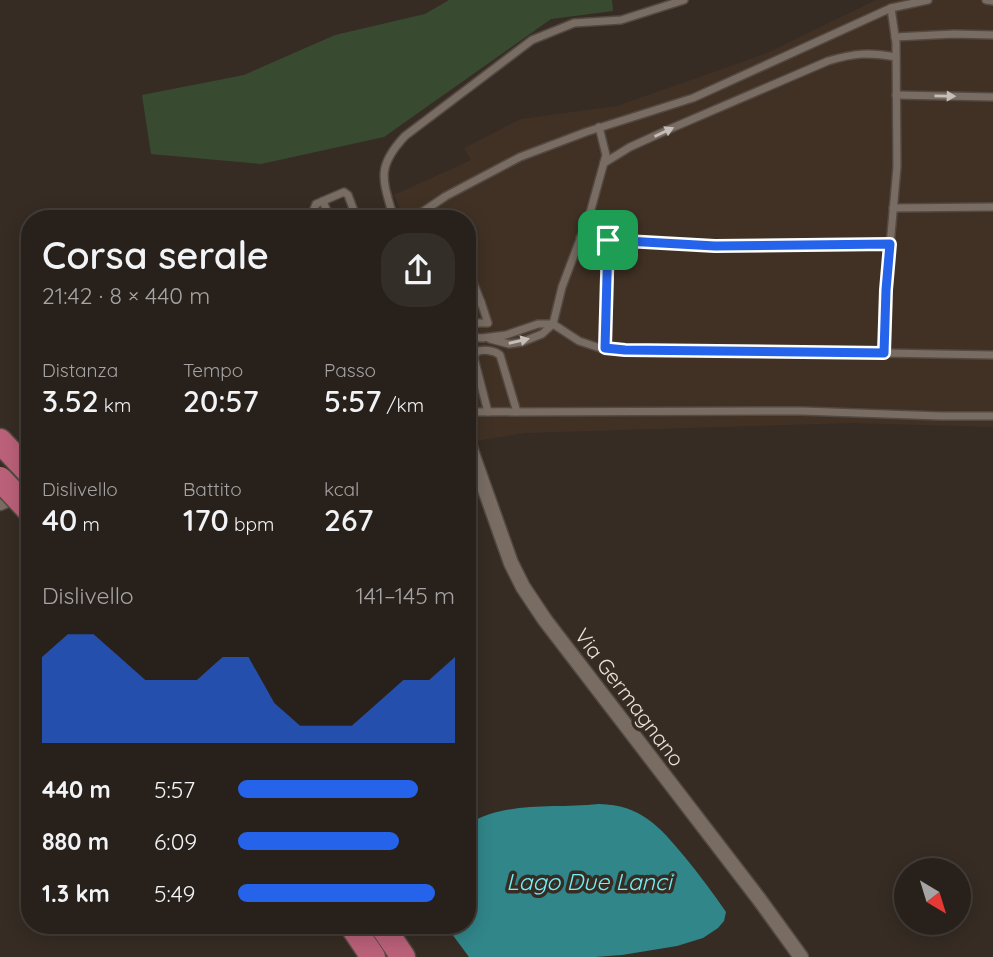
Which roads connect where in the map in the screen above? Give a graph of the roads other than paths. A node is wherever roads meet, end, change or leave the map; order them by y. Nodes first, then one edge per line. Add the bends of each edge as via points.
1 (684, 0) edge
2 (928, 0) edge
3 (986, 0) edge
4 (993, 1) edge
5 (891, 8) junction
6 (991, 35) edge
7 (895, 37) junction
8 (896, 57) junction
9 (896, 95) junction
10 (993, 97) edge
11 (599, 127) junction
12 (604, 163) junction
13 (323, 201) junction
14 (893, 208) junction
15 (993, 208) edge
16 (314, 210) edge
17 (326, 210) edge
18 (353, 210) edge
19 (391, 210) edge
20 (425, 210) edge
21 (580, 238) junction
22 (608, 240) junction
23 (890, 244) junction
24 (476, 293) edge
25 (481, 302) junction
26 (476, 304) edge
27 (476, 323) edge
28 (553, 324) junction
29 (476, 338) edge
30 (605, 348) junction
31 (476, 352) edge
32 (884, 353) junction
33 (993, 355) edge
34 (476, 366) edge
35 (476, 412) edge
36 (488, 412) junction
37 (517, 412) junction
38 (993, 416) edge
39 (2, 443) edge
40 (21, 463) edge
41 (476, 465) edge
42 (0, 479) edge
43 (21, 494) edge
44 (21, 501) edge
45 (0, 503) edge
46 (357, 934) edge
47 (387, 934) edge
48 (373, 957) edge
49 (403, 957) edge
50 (801, 957) edge

1 - 19 lane via 621,20 574,23 532,40 391,150 383,169
2 - 5 lane
3 - 4 lane
5 - 7 lane
5 - 11 lane via 693,97
6 - 7 lane
7 - 8 lane
8 - 9 lane
12 -> 8 lane via 630,147 828,61 873,53
9 -> 10 lane
9 - 14 lane
11 - 12 lane via 606,149
11 - 20 lane via 520,157
12 - 21 lane
13 - 16 lane
13 - 17 lane
13 - 18 lane via 346,192
14 - 15 lane
14 - 23 lane
21 - 22 lane
21 - 28 lane
22 - 23 lane via 715,246
22 - 30 lane
23 - 32 lane
24 - 25 lane
25 - 26 lane
25 - 27 lane via 488,323
28 - 29 lane via 522,342
28 - 30 lane via 579,341
30 - 32 lane
31 - 37 lane via 500,355
32 - 33 lane
34 - 36 lane
35 - 36 lane
36 - 37 lane
37 - 38 lane
39 - 40 highway
41 - 50 street, Via Germagnano via 523,587
42 - 44 highway, bridge
43 - 45 street
46 - 48 highway
47 - 49 highway

